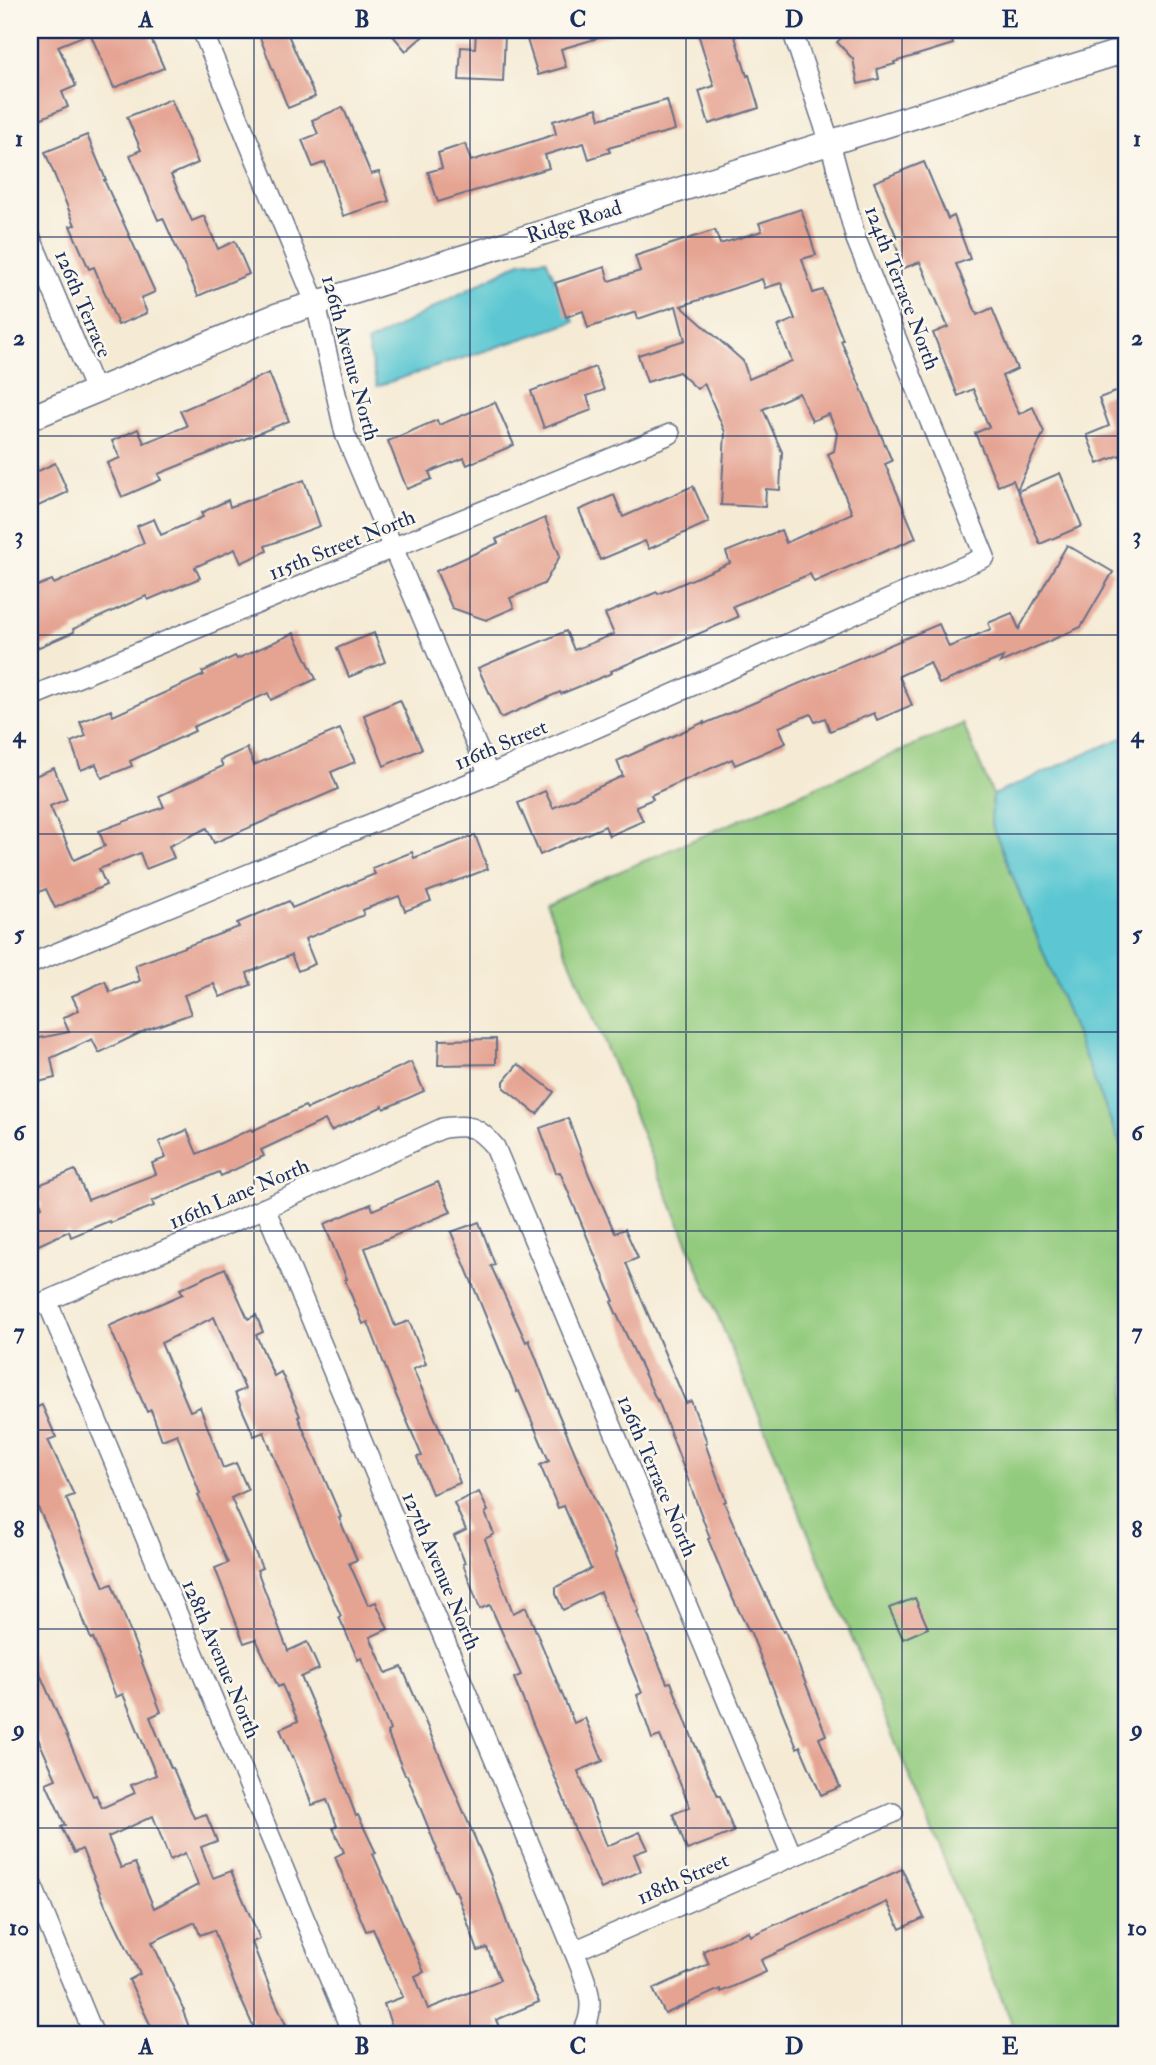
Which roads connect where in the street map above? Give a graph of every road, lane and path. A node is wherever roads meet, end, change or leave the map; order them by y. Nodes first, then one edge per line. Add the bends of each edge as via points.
1 (202, 30) edge
2 (792, 30) edge
3 (1126, 50) edge
4 (830, 143) junction
5 (30, 236) edge
6 (316, 304) junction
7 (94, 390) junction
8 (30, 418) edge
9 (670, 434) dead end
10 (394, 548) junction
11 (985, 557) joint
12 (30, 697) edge
13 (489, 775) junction
14 (30, 964) edge
15 (467, 1126) joint
16 (265, 1208) junction
17 (38, 1304) edge
18 (893, 1813) dead end
19 (792, 1856) junction
20 (30, 1880) edge
21 (574, 1951) junction
22 (94, 2035) edge
23 (353, 2035) edge
24 (581, 2035) edge

1 - 6 street, 126th Avenue North
2 - 4 street, 124th Terrace North
3 - 4 street, Ridge Road
4 - 6 street, Ridge Road
4 - 11 street, 124th Terrace North via 856,239
5 - 7 street, 126th Terrace
6 - 7 street, Ridge Road
6 - 10 street, 126th Avenue North via 345,434
7 - 8 street, Ridge Road
9 - 10 street, 115th Street North
10 - 12 street, 115th Street North
10 - 13 street, 126th Avenue North
11 - 13 street, 116th Street
13 - 14 street, 116th Street
15 - 16 street, 116th Lane North via 443,1128
15 - 19 street, 126th Terrace North via 483,1132 495,1147
16 - 17 street, 116th Lane North
16 - 21 street, 127th Avenue North
17 - 23 street, 128th Avenue North
18 - 19 street, 118th Street
19 - 21 street, 118th Street
20 - 22 street
21 - 24 street via 592,2006

